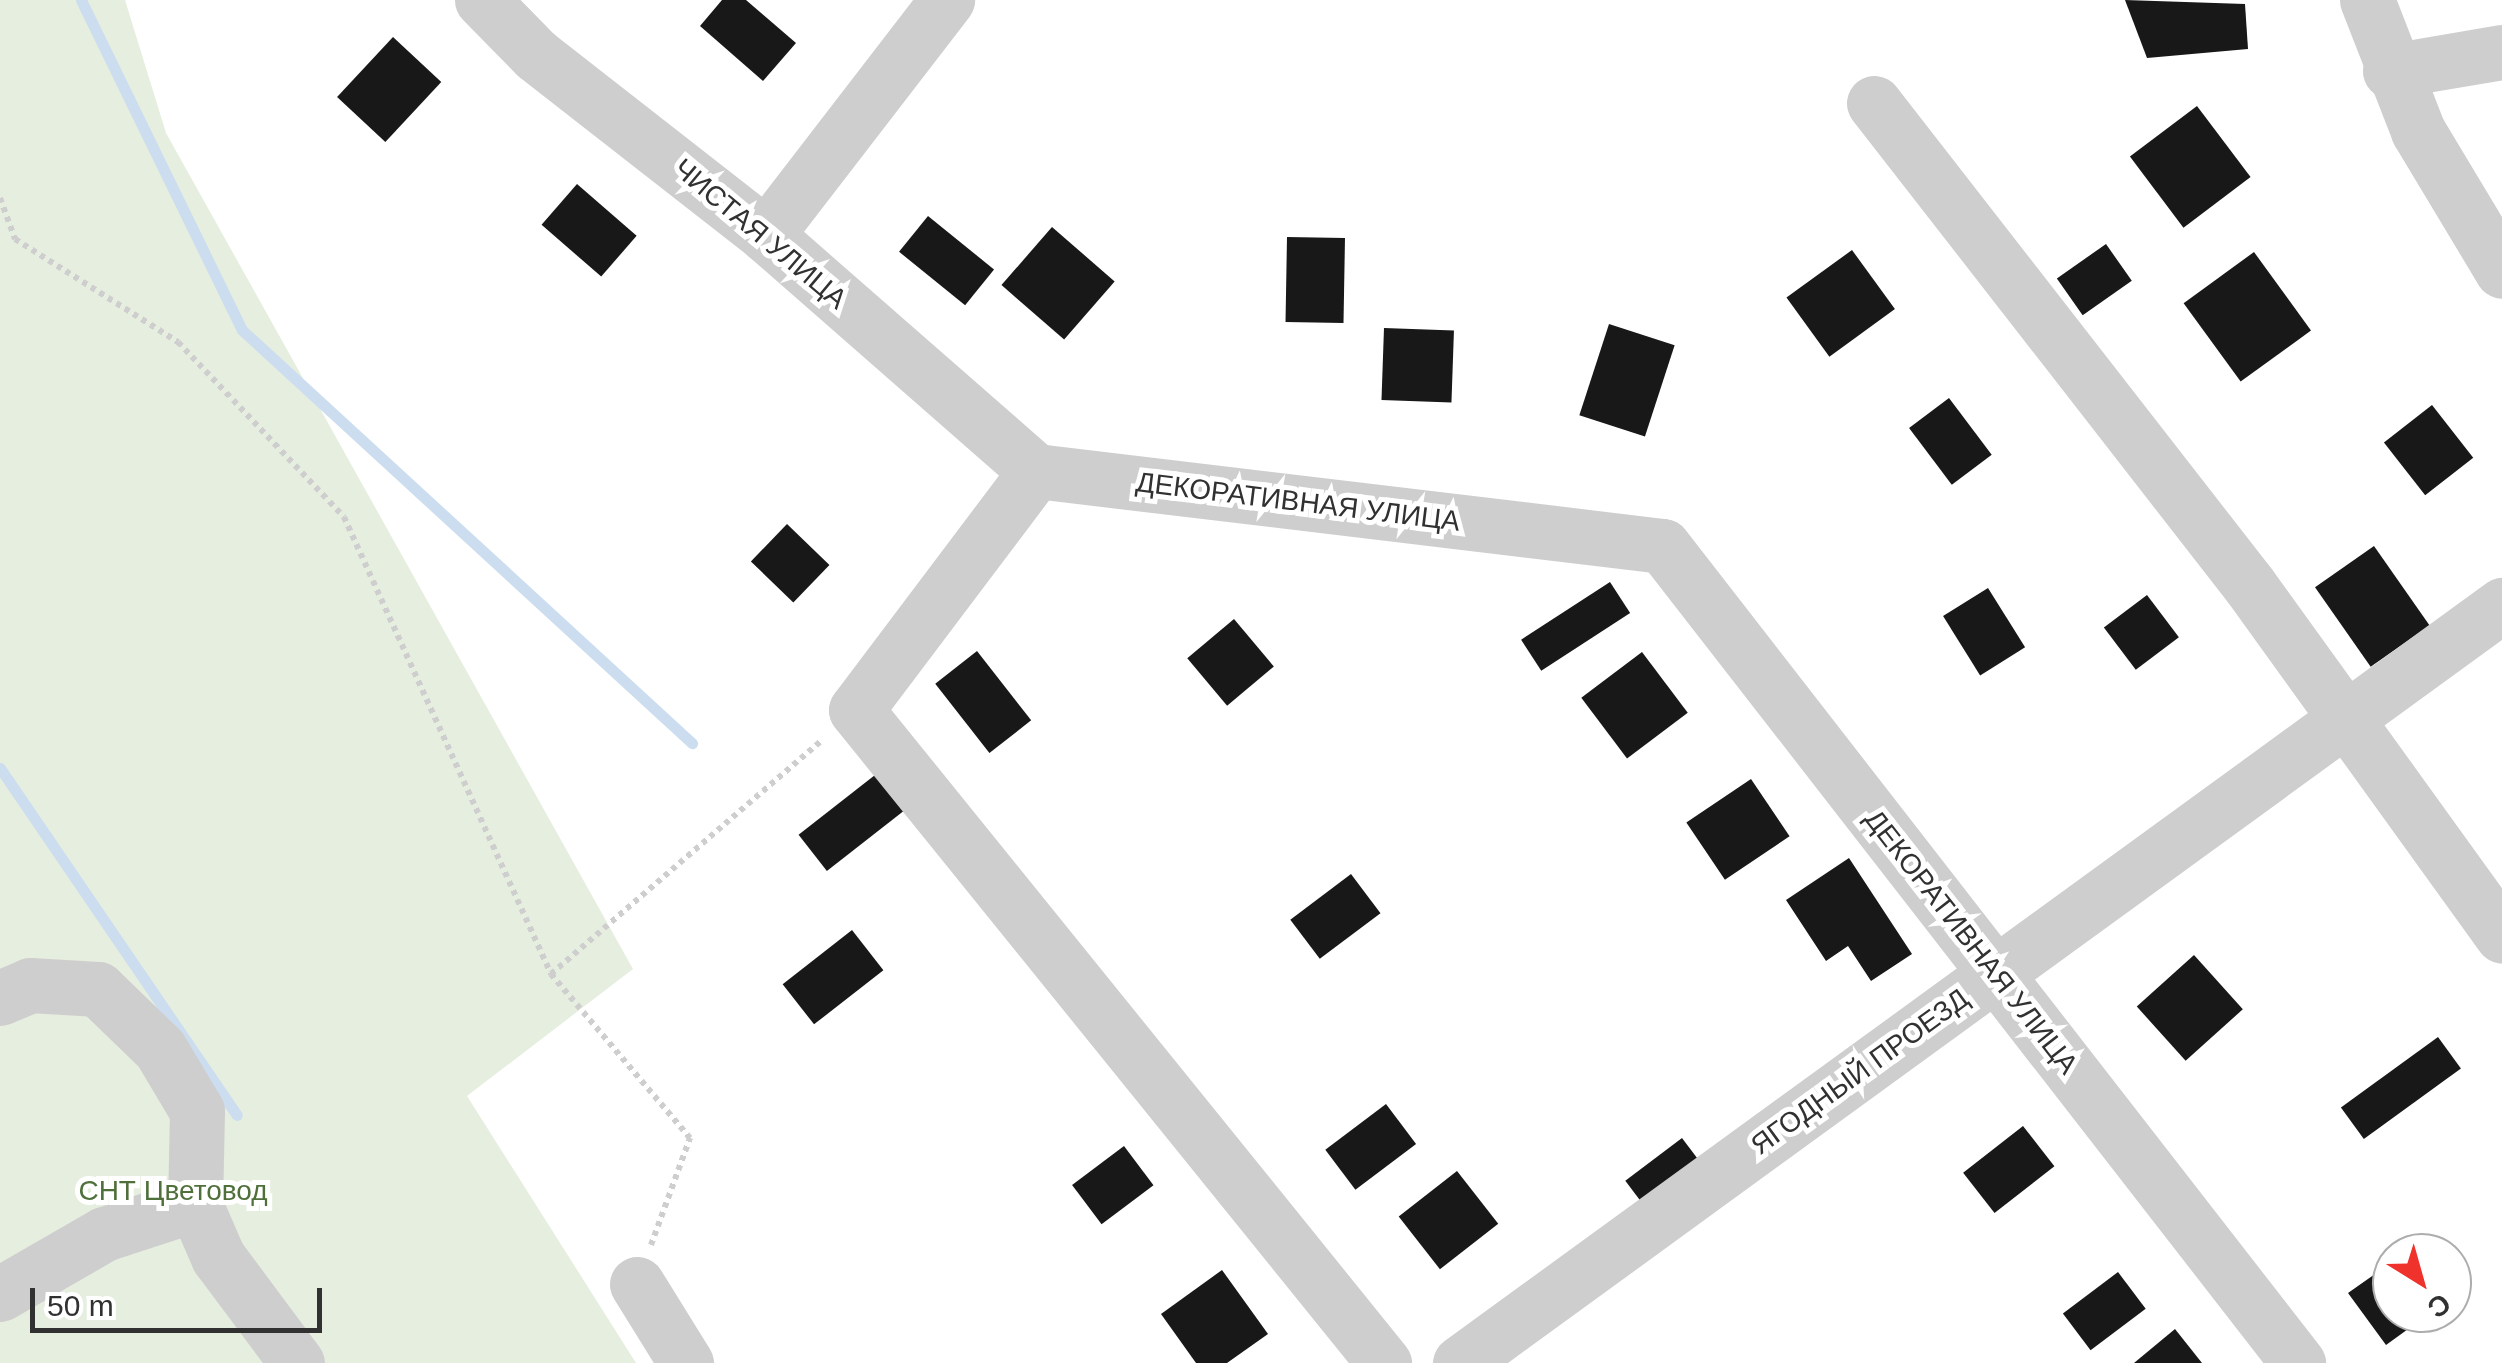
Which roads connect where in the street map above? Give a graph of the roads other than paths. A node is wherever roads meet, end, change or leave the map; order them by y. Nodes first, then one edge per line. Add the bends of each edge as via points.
1 (482, 0) edge
2 (948, 0) edge
3 (2367, 0) edge
4 (2502, 52) edge
5 (2390, 71) junction
6 (1874, 104) dead end
7 (766, 235) junction
8 (2502, 271) edge
9 (1036, 470) junction
10 (2502, 605) edge
11 (2343, 720) junction
12 (2502, 936) edge
13 (1995, 974) junction
14 (0, 998) edge
15 (195, 1204) junction
16 (637, 1284) road end
17 (0, 1294) edge
18 (297, 1363) edge
19 (686, 1363) edge
20 (1384, 1363) edge
21 (1460, 1363) edge
22 (2298, 1363) edge

1 - 7 street, ЧИСТАЯ УЛИЦА via 536,55
2 - 7 street
3 - 5 street
4 - 5 street
5 - 8 street
6 - 11 street
7 - 9 street, ЧИСТАЯ УЛИЦА
9 - 13 street, ДЕКОРАТИВНАЯ УЛИЦА via 1664,546
9 - 20 street via 856,710
10 - 11 street, ЯГОДНЫЙ ПРОЕЗД
11 - 12 street
11 - 13 street, ЯГОДНЫЙ ПРОЕЗД
13 - 21 street, ЯГОДНЫЙ ПРОЕЗД
13 - 22 street, ДЕКОРАТИВНАЯ УЛИЦА
14 - 15 street via 30,984 98,989 160,1048 196,1110
15 - 17 street via 104,1234
15 - 18 street via 218,1257
16 - 19 street

